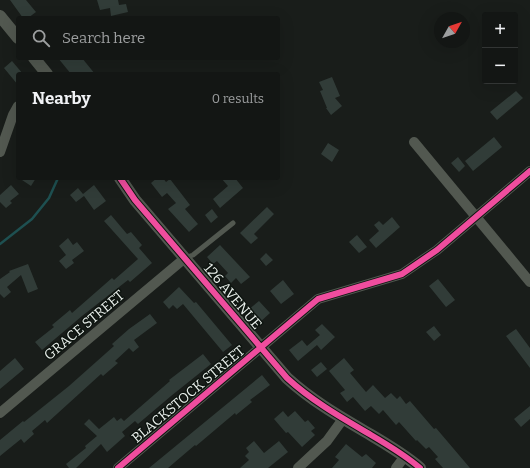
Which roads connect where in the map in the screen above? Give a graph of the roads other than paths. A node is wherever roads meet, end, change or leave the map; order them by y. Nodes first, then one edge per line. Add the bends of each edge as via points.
1 (0, 16) edge
2 (16, 36) edge
3 (36, 60) edge
4 (45, 72) edge
5 (16, 110) edge
6 (414, 142) dead end
7 (0, 152) edge
8 (530, 171) edge
9 (121, 180) edge
10 (475, 216) junction
11 (233, 224) dead end
12 (186, 258) junction
13 (530, 282) edge
14 (262, 348) junction
15 (0, 413) edge
16 (343, 419) junction
17 (405, 456) junction
18 (118, 468) edge
19 (298, 468) edge
20 (396, 468) edge
21 (420, 468) edge

1 - 2 street
3 - 4 street
5 - 7 street
6 - 10 street
8 - 10 street, BLACKSTOCK STREET
9 - 12 street, 126 AVENUE via 135,200
10 - 13 street
10 - 14 street, BLACKSTOCK STREET via 437,250 402,274 318,299
11 - 12 lane
12 - 14 street, 126 AVENUE
12 - 15 street, GRACE STREET
14 - 16 street, 126 AVENUE via 287,378 304,393
14 - 18 street, BLACKSTOCK STREET
16 - 17 street, 126 AVENUE
16 - 19 street via 327,441
17 - 20 street
17 - 21 street, 126 AVENUE

